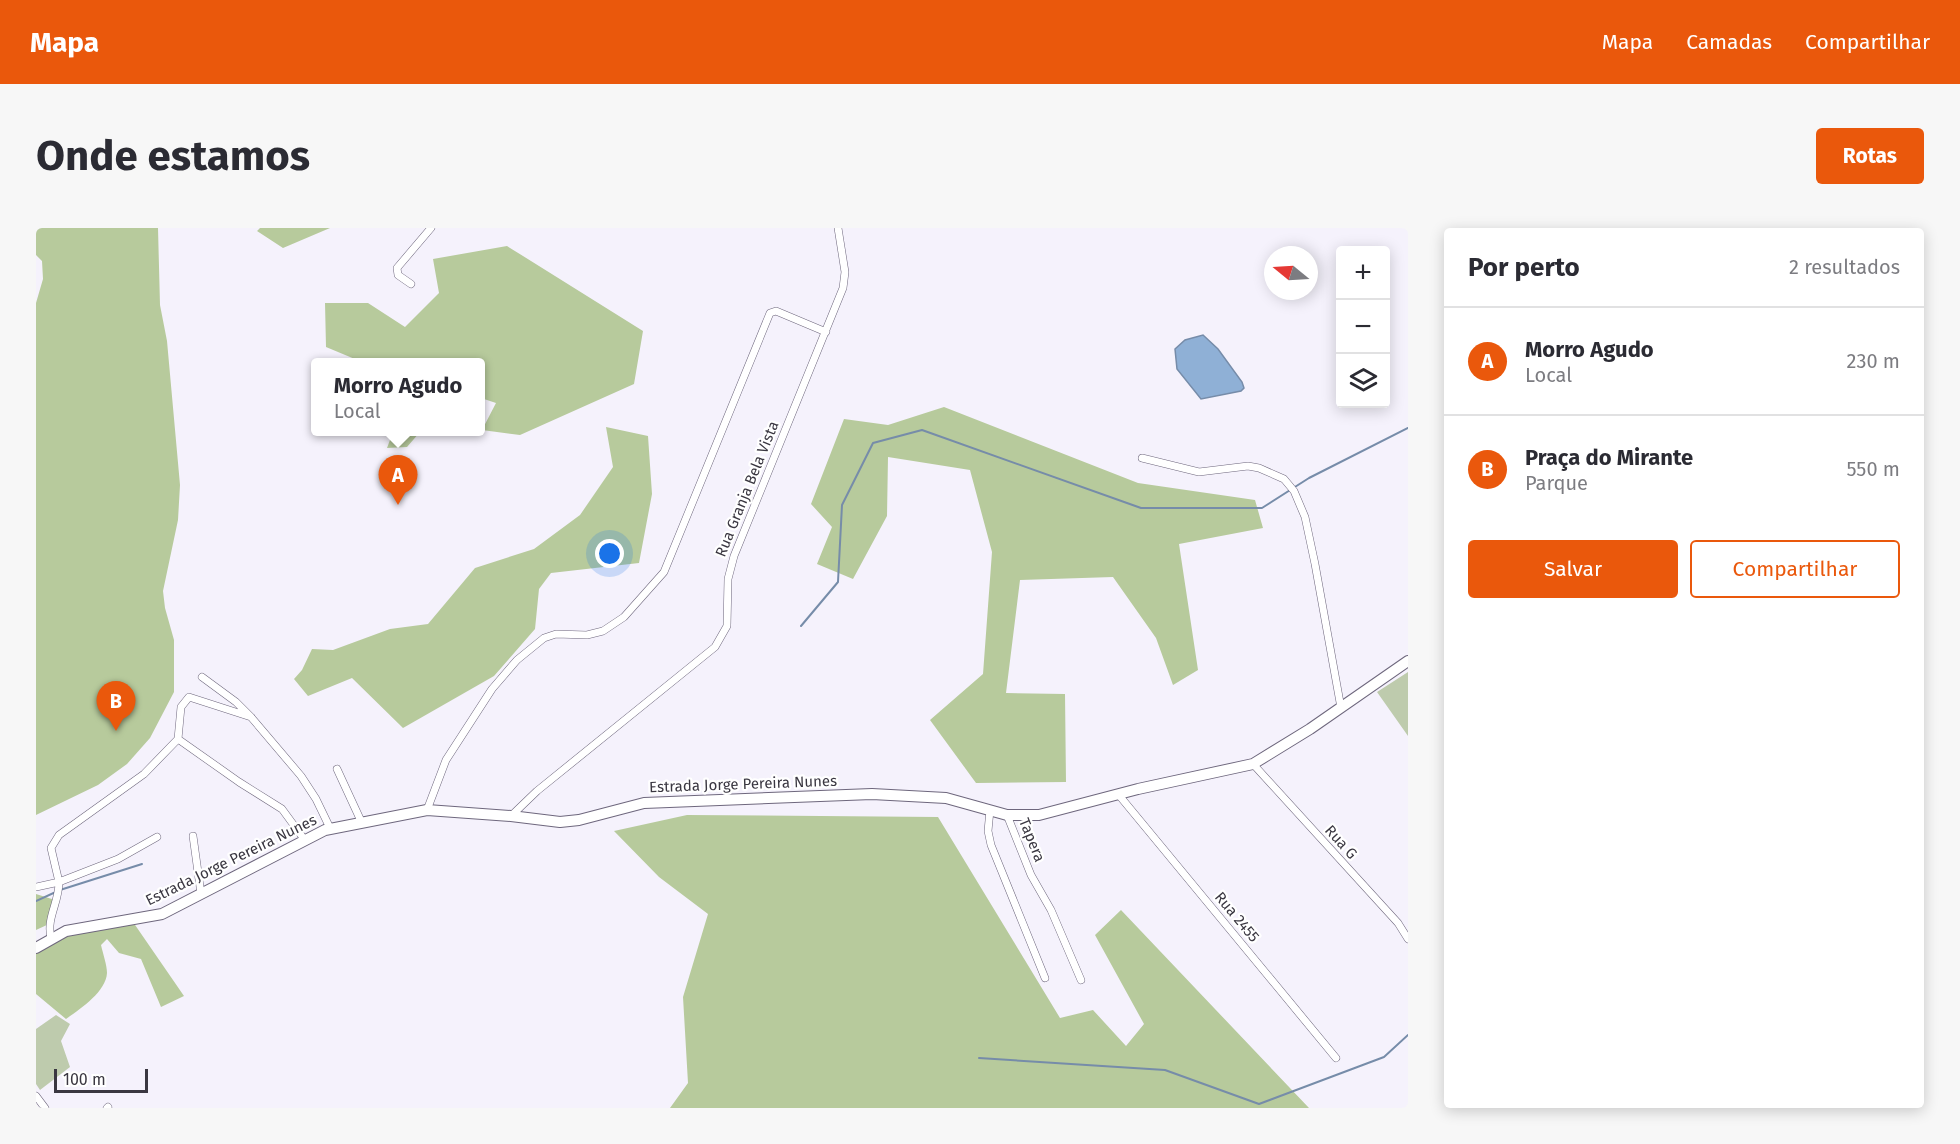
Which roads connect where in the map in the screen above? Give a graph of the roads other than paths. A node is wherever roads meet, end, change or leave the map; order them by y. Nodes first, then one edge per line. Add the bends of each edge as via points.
1 (431, 228) edge
2 (838, 228) edge
3 (411, 284) dead end
4 (826, 332) junction
5 (1142, 458) dead end
6 (1408, 661) edge
7 (202, 677) dead end
8 (1341, 708) junction
9 (251, 717) junction
10 (178, 739) junction
11 (1253, 764) junction
12 (336, 769) dead end
13 (1118, 794) junction
14 (427, 810) junction
15 (990, 810) junction
16 (1007, 815) junction
17 (511, 816) junction
18 (361, 821) junction
19 (330, 828) junction
20 (193, 836) dead end
21 (157, 837) dead end
22 (304, 839) junction
23 (59, 882) junction
24 (36, 887) edge
25 (201, 894) junction
26 (51, 938) junction
27 (1408, 939) edge
28 (36, 948) edge
29 (1045, 978) dead end
30 (1081, 980) dead end
31 (1336, 1058) dead end
32 (36, 1096) edge
33 (45, 1108) edge

1 - 3 street via 397,268 398,275
2 - 4 street, Rua Granja Bela Vista via 845,279
4 - 14 street via 776,311 770,313 664,572 624,617 603,632 556,634 544,638 517,660 492,689 446,760
4 - 17 street, Rua Granja Bela Vista via 734,556 723,636 700,661
5 - 8 street via 1199,472 1259,468 1284,479 1294,491 1305,516
6 - 8 street, Estrada Jorge Pereira Nunes
7 - 9 street
8 - 11 street, Estrada Jorge Pereira Nunes
9 - 10 street via 189,697 181,707
9 - 19 street via 301,776
10 - 22 street via 282,809
10 - 23 street via 116,797 80,818 54,840 51,848
11 - 13 street, Estrada Jorge Pereira Nunes
11 - 27 street, Rua G via 1398,923
12 - 18 street
13 - 16 street, Estrada Jorge Pereira Nunes via 1039,815
13 - 31 street, Rua 2455
14 - 17 street, Estrada Jorge Pereira Nunes
14 - 18 street, Estrada Jorge Pereira Nunes
15 - 16 street, Estrada Jorge Pereira Nunes
15 - 17 street, Estrada Jorge Pereira Nunes via 946,798 872,794 655,802 560,822
15 - 29 street via 991,845
16 - 30 street, Tapera
18 - 19 street, Estrada Jorge Pereira Nunes
19 - 22 street, Estrada Jorge Pereira Nunes
20 - 25 street
21 - 23 street via 118,859
22 - 25 street, Estrada Jorge Pereira Nunes
23 - 24 street
23 - 26 street via 58,902 48,924
25 - 26 street, Estrada Jorge Pereira Nunes via 162,914
26 - 28 street, Estrada Jorge Pereira Nunes
32 - 33 street

